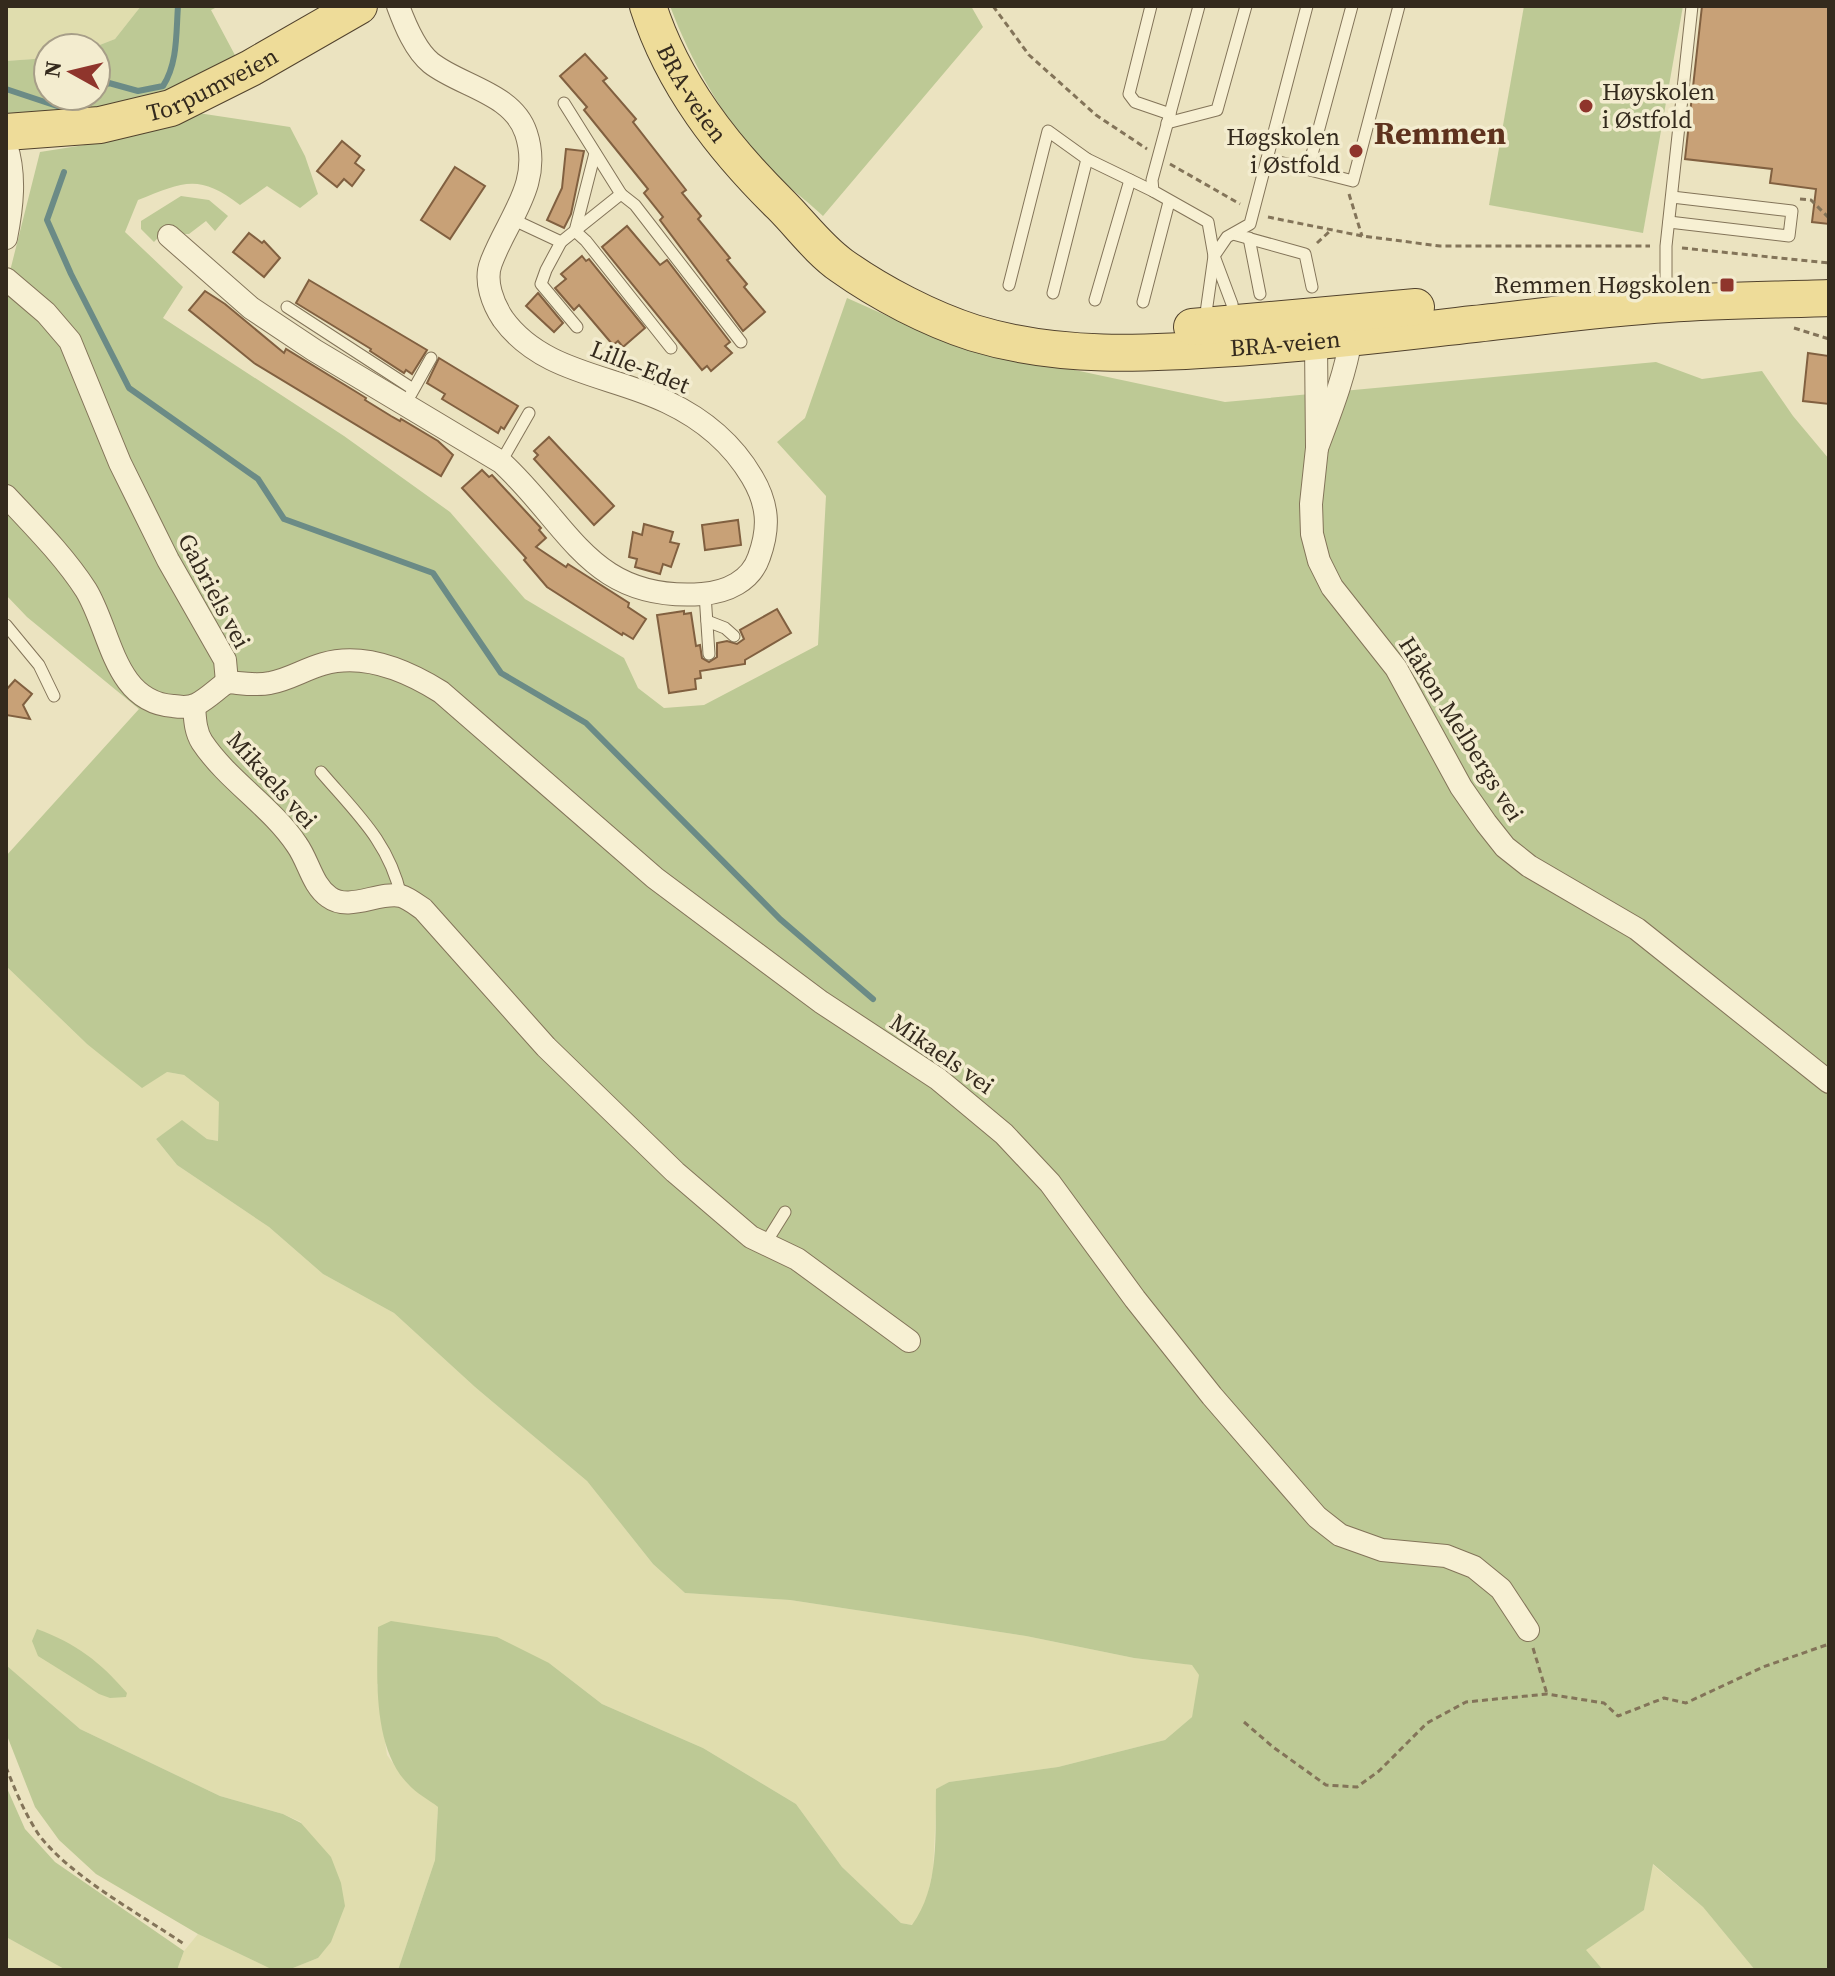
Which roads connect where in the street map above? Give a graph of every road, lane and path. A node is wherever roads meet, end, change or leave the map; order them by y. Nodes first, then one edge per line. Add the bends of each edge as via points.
1 (359, 6) edge
2 (398, 6) edge
3 (648, 6) edge
4 (993, 6) edge
5 (1151, 6) edge
6 (1199, 6) edge
7 (1246, 6) edge
8 (1307, 6) edge
9 (1352, 6) edge
10 (1399, 6) edge
11 (1692, 6) edge
12 (564, 103) dead end
13 (1169, 118) junction
14 (6, 132) edge
15 (6, 145) edge
16 (595, 153) junction
17 (1158, 157) junction
18 (1087, 159) junction
19 (1267, 159) junction
20 (1308, 169) junction
21 (1345, 179) junction
22 (1130, 180) junction
23 (1153, 191) junction
24 (621, 194) junction
25 (1672, 197) junction
26 (1796, 198) dead end
27 (1169, 202) junction
28 (1253, 212) junction
29 (1829, 218) edge
30 (514, 220) junction
31 (1669, 222) junction
32 (575, 231) junction
33 (1330, 231) junction
34 (1233, 234) junction
35 (169, 236) dead end
36 (1362, 236) junction
37 (6, 238) edge
38 (1249, 238) junction
39 (561, 242) junction
40 (1666, 246) junction
41 (1305, 254) junction
42 (1214, 256) junction
43 (1829, 263) edge
44 (6, 279) edge
45 (1009, 285) dead end
46 (1053, 293) dead end
47 (1260, 294) dead end
48 (1829, 296) edge
49 (1666, 297) junction
50 (1095, 300) dead end
51 (1143, 302) dead end
52 (287, 307) dead end
53 (1327, 320) junction
54 (1787, 326) dead end
55 (577, 327) dead end
56 (1221, 333) junction
57 (1829, 339) edge
58 (741, 342) dead end
59 (671, 348) dead end
60 (431, 358) dead end
61 (349, 360) junction
62 (409, 397) junction
63 (529, 413) dead end
64 (1317, 448) junction
65 (501, 462) junction
66 (6, 496) edge
67 (705, 594) junction
68 (707, 621) junction
69 (6, 625) edge
70 (734, 636) dead end
71 (709, 654) dead end
72 (227, 682) junction
73 (54, 696) dead end
74 (194, 706) junction
75 (321, 772) dead end
76 (401, 896) junction
77 (1829, 1082) edge
78 (785, 1212) dead end
79 (765, 1244) junction
80 (909, 1341) dead end
81 (1528, 1630) joint
82 (1829, 1644) edge
83 (1547, 1694) junction
84 (1244, 1722) dead end
85 (6, 1767) edge
86 (184, 1944) dead end

1 - 14 main road, Torpumveien via 171,108 100,125
2 - 30 street, Lille-Edet via 429,61 502,104 526,132 531,171
3 - 56 main road, BRA-veien via 706,121 737,161 783,206 875,263 978,308 1038,322 1095,330
4 - 17 path via 1029,55 1096,115
5 - 13 lane via 1129,94
6 - 13 lane
7 - 13 lane via 1217,110
8 - 19 lane
9 - 20 lane
10 - 21 lane via 1353,181
11 - 25 lane
12 - 16 lane
13 - 17 lane
15 - 37 street via 12,187
16 - 24 lane
16 - 32 lane
17 - 23 lane
17 - 28 path
18 - 22 lane
18 - 45 lane via 1048,131
18 - 46 lane
19 - 20 lane
19 - 28 lane
20 - 21 lane
21 - 36 path
22 - 23 lane
22 - 50 lane
23 - 27 lane
24 - 32 lane
24 - 58 lane
25 - 31 lane
25 - 31 lane via 1792,211 1789,236
26 - 29 path via 1811,200
27 - 42 lane via 1208,222
27 - 51 lane
28 - 33 path
28 - 34 lane via 1250,224
30 - 39 lane
30 - 67 street, Lille-Edet via 490,265 490,292 522,342 555,362 667,401 708,426 738,454 758,488 768,523 759,560 745,580
31 - 40 lane
32 - 39 lane
32 - 59 lane
33 - 36 path
33 - 41 path
34 - 38 lane
34 - 42 lane
35 - 61 street, Lille-Edet via 251,308
36 - 40 path via 1469,247
38 - 41 lane
38 - 47 lane
39 - 55 lane via 541,284
40 - 43 path
40 - 49 lane
41 - 53 lane
42 - 56 lane
42 - 56 lane via 1232,304
44 - 72 street, Gabriels vei via 70,341 120,463 225,660
48 - 49 main road, BRA-veien
49 - 53 main road, BRA-veien via 1570,292
52 - 61 lane
53 - 56 main road, BRA-veien
53 - 64 street
53 - 64 street via 1334,403
54 - 57 path
60 - 62 lane
61 - 62 street, Lille-Edet
62 - 65 street, Lille-Edet
63 - 65 lane
64 - 77 street, Håkon Melbergs vei via 1311,504 1319,561 1332,587 1396,668 1461,787 1505,847 1637,929
65 - 67 street, Lille-Edet via 578,551 604,570 652,591
66 - 74 street via 85,589 136,692 162,705
67 - 68 lane
68 - 70 lane
68 - 71 lane
69 - 73 lane via 39,665
72 - 74 street, Gabriels vei
72 - 81 street, Mikaels vei via 269,684 322,664 351,660 413,675 441,692 655,878 809,994 938,1079 1004,1134 1050,1183 1212,1396 1317,1517 1340,1535 1382,1550 1446,1556 1474,1567 1501,1589
74 - 76 street, Mikaels vei via 200,739 299,847 330,899
75 - 76 lane via 381,842
76 - 79 street via 423,909 504,1003 609,1111 742,1230
78 - 79 lane
79 - 80 street via 797,1259
81 - 83 path
82 - 83 path via 1686,1703 1664,1698 1618,1716 1604,1703
83 - 84 path via 1466,1702 1427,1723 1357,1787 1326,1785
85 - 86 path via 40,1835 65,1862

